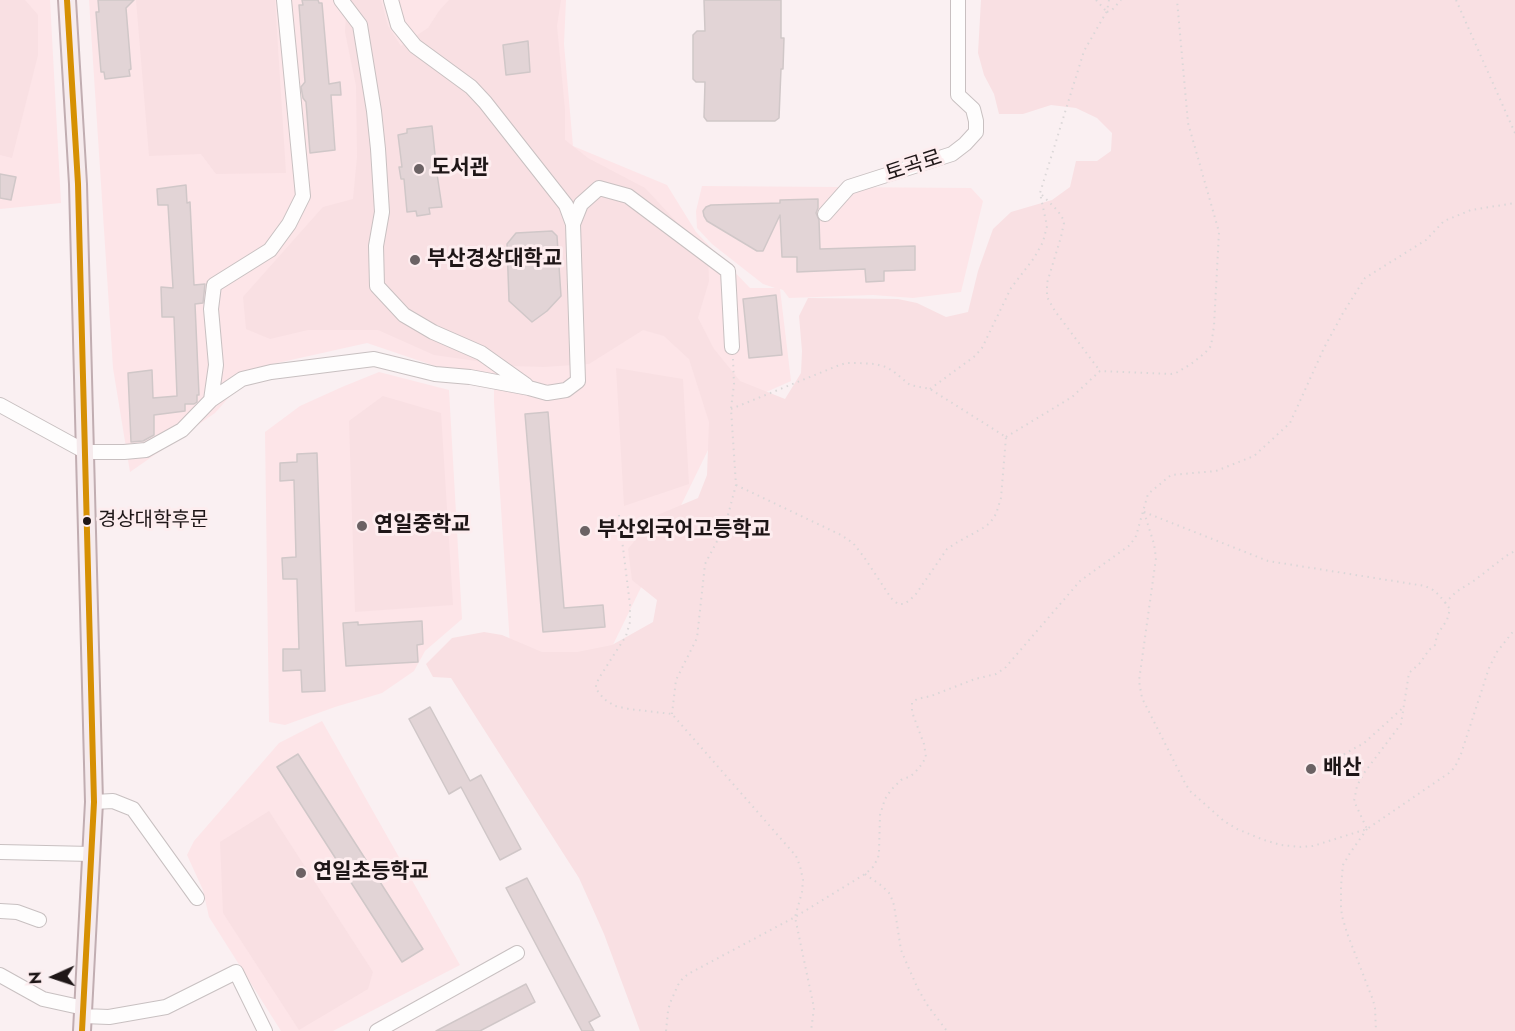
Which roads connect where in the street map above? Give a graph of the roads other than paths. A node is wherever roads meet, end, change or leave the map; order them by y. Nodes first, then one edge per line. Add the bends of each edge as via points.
1 (67, 0) edge
2 (284, 0) edge
3 (341, 0) edge
4 (391, 0) edge
5 (958, 0) edge
6 (825, 214) dead end
7 (573, 224) junction
8 (732, 347) road end
9 (529, 387) junction
10 (211, 400) junction
11 (0, 405) edge
12 (86, 452) junction
13 (94, 802) junction
14 (0, 852) edge
15 (92, 854) junction
16 (197, 898) dead end
17 (0, 911) edge
18 (39, 920) dead end
19 (517, 953) dead end
20 (0, 975) edge
21 (83, 1018) edge
22 (265, 1031) edge
23 (377, 1031) edge

1 - 12 main road via 78,184
2 - 10 street via 303,196 270,250 214,285 211,309 216,365
3 - 9 street via 360,25 374,111 382,212 376,246 378,286 404,315 481,353
4 - 7 street via 398,25 415,46 485,102 566,205
5 - 6 street, 토곡로 via 958,95 973,109 976,132 952,154 849,187
7 - 8 street via 581,204 599,188 628,196 728,271
7 - 9 street via 578,381 566,390 547,393
9 - 10 street via 435,374 374,360 242,379
10 - 12 street via 182,430 146,450
11 - 12 street
12 - 13 main road
13 - 15 main road
13 - 16 street via 113,801 133,809
14 - 15 street
15 - 21 main road
17 - 18 street
19 - 23 street
20 - 21 street
21 - 22 street via 166,1007 236,972

